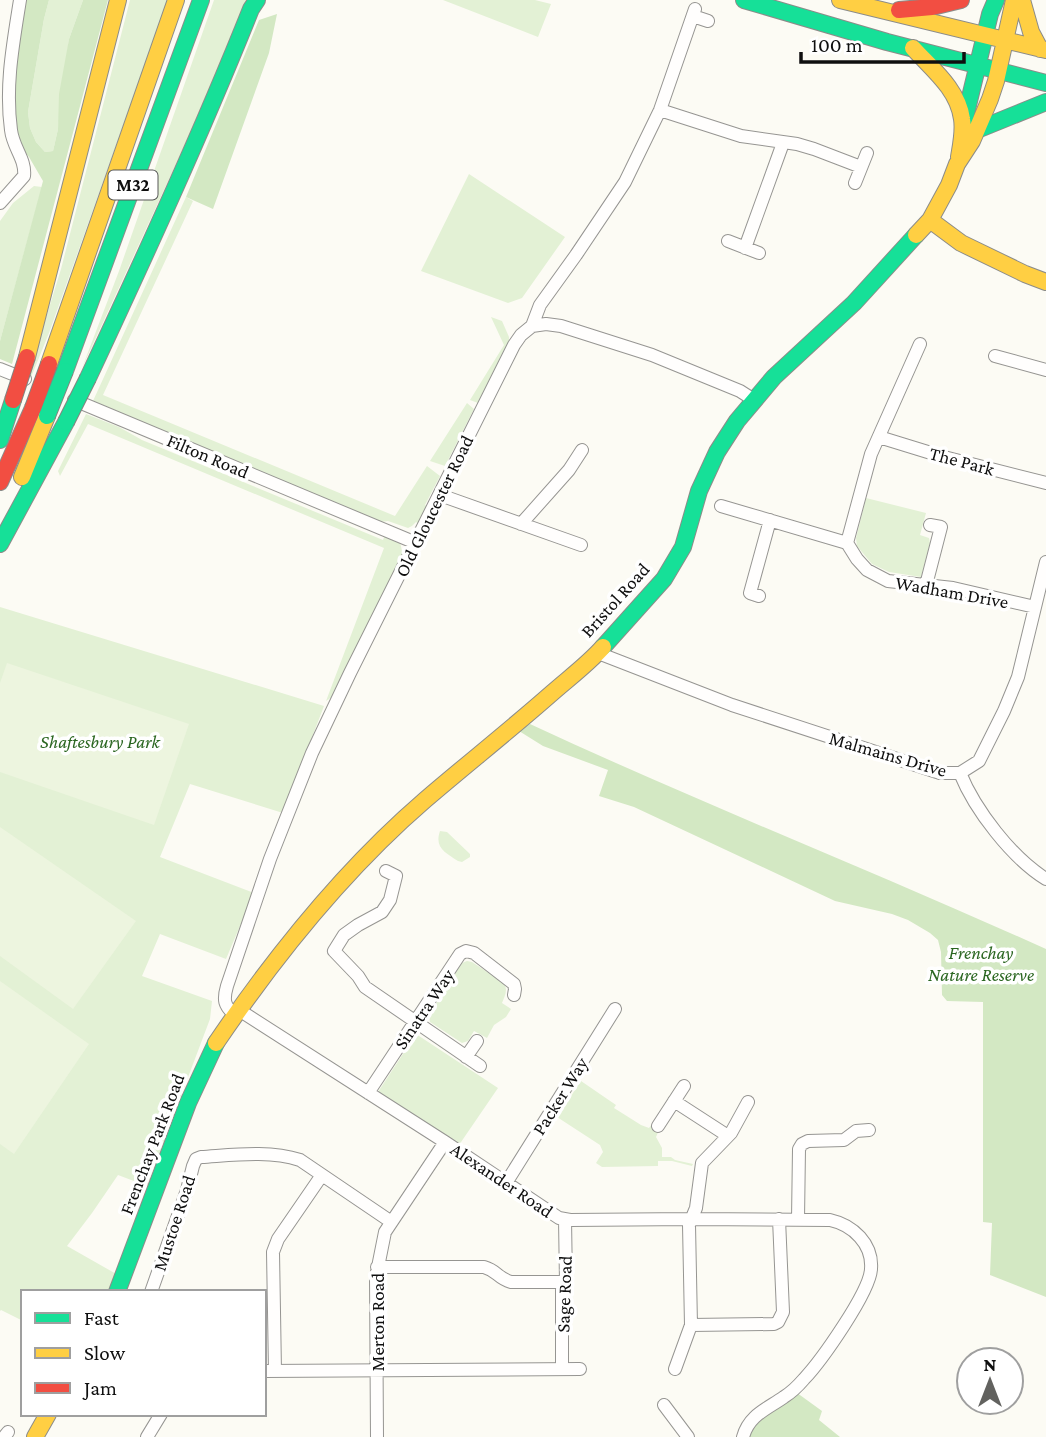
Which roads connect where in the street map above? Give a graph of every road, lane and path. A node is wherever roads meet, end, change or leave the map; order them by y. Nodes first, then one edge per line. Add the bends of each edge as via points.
1 (20, 0) edge
2 (118, 0) edge
3 (176, 0) edge
4 (201, 0) edge
5 (257, 0) edge
6 (744, 0) edge
7 (829, 0) edge
8 (840, 0) edge
9 (961, 0) edge
10 (996, 0) edge
11 (1014, 0) edge
12 (1022, 0) edge
13 (885, 11) junction
14 (708, 21) dead end
15 (913, 48) junction
16 (1043, 50) edge
17 (982, 51) junction
18 (1002, 56) junction
19 (1046, 67) edge
20 (1046, 83) edge
21 (1046, 102) edge
22 (660, 110) junction
23 (970, 129) junction
24 (783, 143) junction
25 (867, 153) dead end
26 (860, 167) junction
27 (855, 183) dead end
28 (0, 204) edge
29 (930, 220) junction
30 (728, 241) dead end
31 (746, 248) junction
32 (759, 253) dead end
33 (1046, 282) edge
34 (532, 326) junction
35 (920, 344) dead end
36 (995, 356) dead end
37 (0, 369) edge
38 (1046, 370) edge
39 (754, 400) junction
40 (40, 412) junction
41 (879, 437) junction
42 (0, 440) edge
43 (564, 454) dead end
44 (0, 482) edge
45 (1046, 483) edge
46 (440, 495) junction
47 (722, 506) dead end
48 (771, 520) junction
49 (521, 524) junction
50 (930, 525) dead end
51 (0, 531) edge
52 (416, 543) junction
53 (846, 543) junction
54 (0, 544) edge
55 (581, 545) dead end
56 (1046, 562) edge
57 (926, 585) junction
58 (759, 596) dead end
59 (1035, 607) junction
60 (598, 653) junction
61 (960, 773) junction
62 (386, 871) dead end
63 (1046, 878) edge
64 (514, 995) dead end
65 (615, 1009) dead end
66 (237, 1012) junction
67 (415, 1022) junction
68 (477, 1041) dead end
69 (466, 1056) junction
70 (480, 1066) dead end
71 (684, 1086) dead end
72 (368, 1093) junction
73 (674, 1101) junction
74 (748, 1102) dead end
75 (658, 1126) dead end
76 (869, 1130) dead end
77 (728, 1136) junction
78 (445, 1142) junction
79 (322, 1175) junction
80 (506, 1183) junction
81 (565, 1219) junction
82 (692, 1219) junction
83 (779, 1219) junction
84 (800, 1219) junction
85 (390, 1221) junction
86 (377, 1267) junction
87 (566, 1282) junction
88 (118, 1290) edge
89 (152, 1290) edge
90 (691, 1325) junction
91 (562, 1368) junction
92 (580, 1369) dead end
93 (377, 1370) junction
94 (675, 1370) dead end
95 (270, 1371) edge
96 (664, 1405) dead end
97 (47, 1416) edge
98 (160, 1416) edge
99 (35, 1437) edge
100 (147, 1437) edge
101 (377, 1437) edge
102 (688, 1437) edge
103 (743, 1437) edge

1 - 28 street via 9,62 8,107 14,145 25,172
2 - 42 main road, bridge via 27,357
3 - 40 main road, M32, bridge via 49,364
4 - 40 main road, M32, bridge via 65,371
5 - 54 main road, M32, bridge via 88,378
6 - 15 main road
7 - 17 main road via 882,25
8 - 13 main road
9 - 13 main road
10 - 17 main road
11 - 18 main road, Bristol Road
12 - 16 main road via 1033,37
13 - 17 main road
14 - 22 street, Old Gloucester Road via 694,13
15 - 17 main road
15 - 23 main road via 954,95
16 - 18 main road
17 - 18 main road
17 - 18 main road
17 - 23 main road
18 - 19 main road
18 - 20 main road
18 - 23 main road, Bristol Road via 993,92
21 - 23 main road
22 - 24 street via 741,136
22 - 34 street, Old Gloucester Road via 625,182 540,305
23 - 29 main road, Bristol Road
24 - 26 street
24 - 31 street
25 - 26 street
26 - 27 street
29 - 33 main road via 961,243
29 - 39 main road, Bristol Road via 854,303
30 - 31 street
31 - 32 street
34 - 39 street via 561,326 652,355
34 - 46 street, Old Gloucester Road via 514,345
35 - 41 street
36 - 38 street
37 - 52 street, Filton Road
39 - 60 main road, Bristol Road via 717,452 699,491 683,547 664,579
40 - 44 main road, M32
40 - 51 main road, M32
41 - 45 street, The Park
41 - 53 street
43 - 49 street via 579,455
46 - 49 street
46 - 52 street, Old Gloucester Road
47 - 48 street
48 - 53 street
48 - 58 street via 750,593
49 - 55 street
50 - 57 street via 941,527
52 - 66 street, Old Gloucester Road via 312,753 270,859 225,994 226,1008
53 - 57 street, Wadham Drive via 881,579
56 - 59 street, Malmains Drive
57 - 59 street, Wadham Drive
59 - 61 street, Malmains Drive via 1018,677 1004,711 979,761
60 - 61 street, Malmains Drive via 732,705 940,773
60 - 66 main road, Bristol Road via 380,842 339,884
61 - 63 street via 1004,843
62 - 67 street via 396,876 390,900 382,912 344,935 334,951 365,987
64 - 67 street, Sinatra Way via 514,984 466,951
65 - 80 street, Packer Way via 601,1019
66 - 72 street, Alexander Road
66 - 88 main road, Frenchay Park Road via 191,1094
67 - 69 street
67 - 72 street, Sinatra Way
68 - 69 street
69 - 70 street
71 - 73 street
72 - 78 street, Alexander Road
73 - 75 street
73 - 77 street
74 - 77 street
76 - 84 street via 856,1131 844,1140 802,1144
77 - 82 street via 702,1163
78 - 80 street, Alexander Road
78 - 85 street, Merton Road
79 - 85 street, Mustoe Road
79 - 89 street, Mustoe Road via 286,1156 197,1159
79 - 95 street via 273,1252
80 - 81 street, Alexander Road
81 - 82 street, Alexander Road
81 - 87 street, Sage Road
82 - 83 street, Alexander Road
82 - 90 street
83 - 84 street, Alexander Road
83 - 90 street via 783,1312 778,1322
84 - 103 street, Alexander Road via 841,1222 856,1232 870,1256 870,1277 814,1368 786,1396 748,1423
85 - 86 street, Merton Road
86 - 87 street via 484,1267 511,1282
86 - 93 street, Merton Road
87 - 91 street, Sage Road via 562,1290
90 - 94 street
91 - 92 street
91 - 93 street
93 - 95 street
93 - 101 street, Merton Road
96 - 102 street
97 - 99 main road
98 - 100 street

